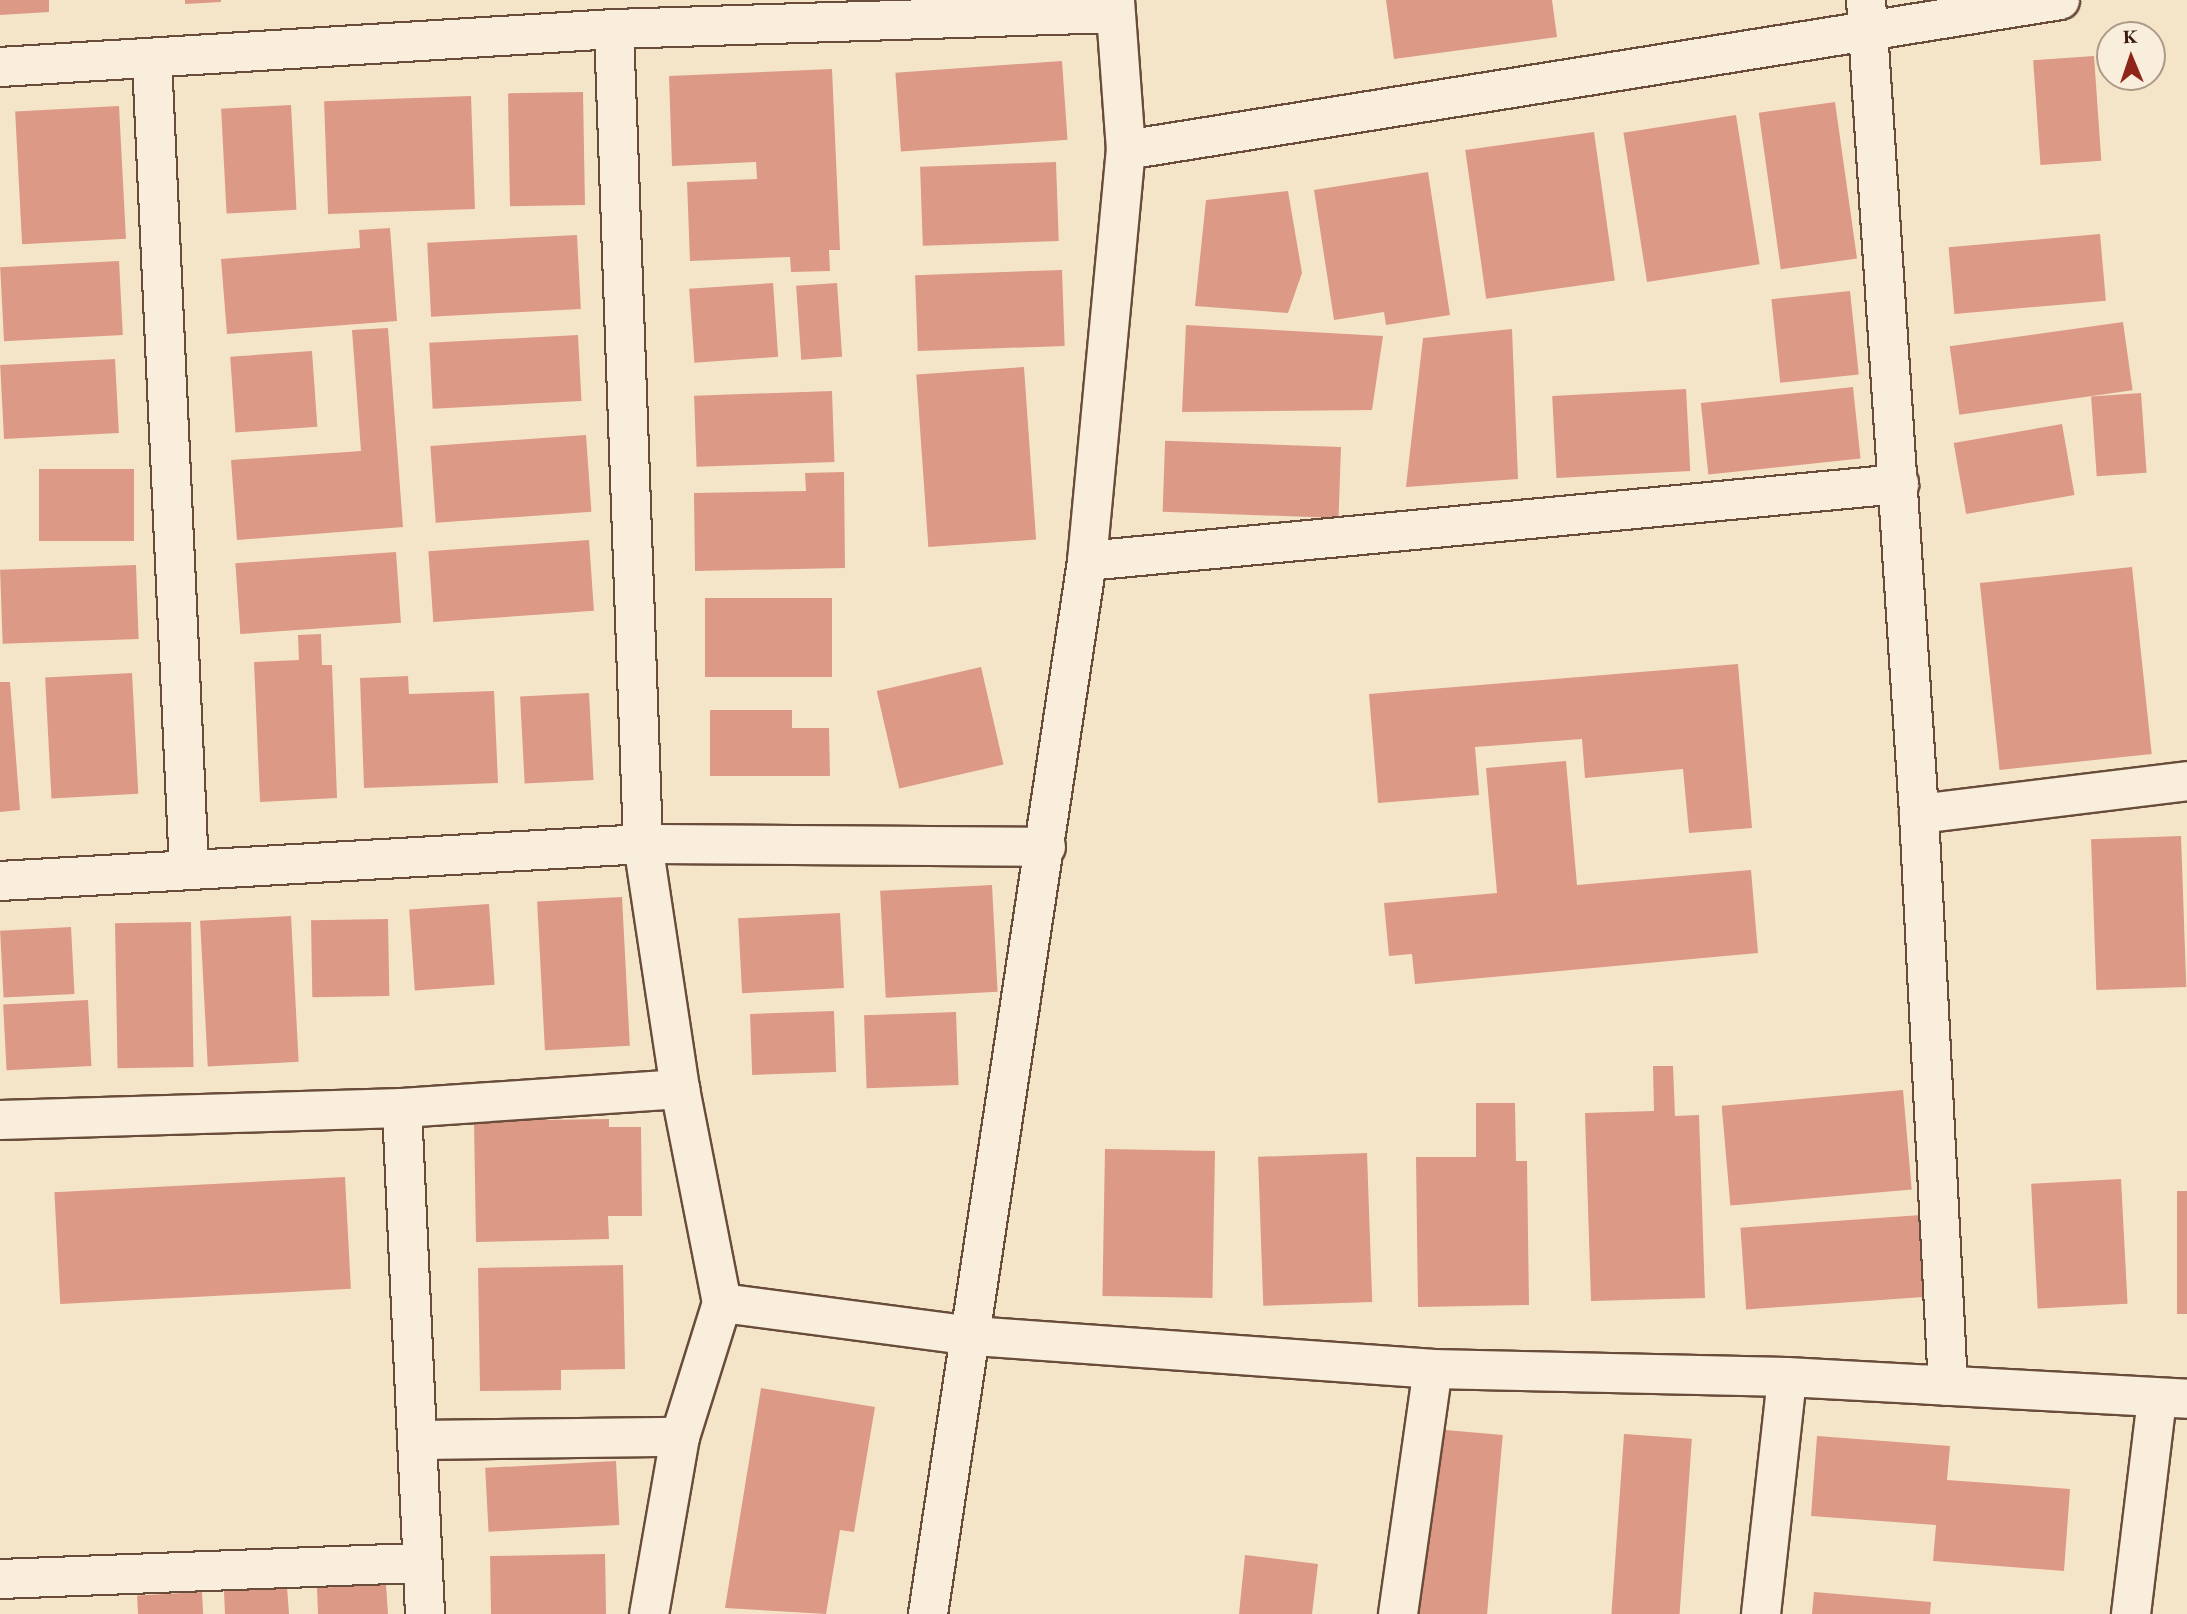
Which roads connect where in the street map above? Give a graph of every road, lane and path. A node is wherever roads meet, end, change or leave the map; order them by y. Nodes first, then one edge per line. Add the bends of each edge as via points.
1 (2060, 0) edge
2 (1115, 6) edge
3 (1867, 13) edge
4 (614, 29) junction
5 (152, 60) junction
6 (0, 67) edge
7 (1126, 150) junction
8 (1899, 484) junction
9 (1087, 561) junction
10 (2187, 781) edge
11 (1919, 814) junction
12 (643, 844) junction
13 (1046, 847) junction
14 (190, 870) junction
15 (0, 881) edge
16 (680, 1089) junction
17 (402, 1108) junction
18 (0, 1120) edge
19 (722, 1303) junction
20 (973, 1336) junction
21 (1433, 1369) junction
22 (1787, 1377) junction
23 (1948, 1386) junction
24 (2172, 1399) edge
25 (680, 1437) junction
26 (417, 1440) junction
27 (421, 1563) junction
28 (0, 1579) edge
29 (425, 1614) edge
30 (649, 1614) edge
31 (928, 1614) edge
32 (1398, 1614) edge
33 (1761, 1614) edge
34 (2132, 1614) edge

1 - 3 street
2 - 4 street
2 - 7 street
3 - 7 street
3 - 8 street
4 - 5 street
4 - 12 street
5 - 6 street
5 - 14 street
7 - 9 street
8 - 9 street
8 - 11 street
9 - 13 street
10 - 11 street
11 - 23 street
12 - 13 street
12 - 14 street
12 - 16 street
13 - 20 street
14 - 15 street
16 - 17 street
16 - 19 street
17 - 18 street
17 - 26 street
19 - 20 street
19 - 25 street
20 - 21 street
20 - 31 street
21 - 22 street
21 - 32 street
22 - 23 street
22 - 33 street
23 - 24 street
24 - 34 street
25 - 26 street
25 - 30 street
26 - 27 street
27 - 28 street
27 - 29 street

